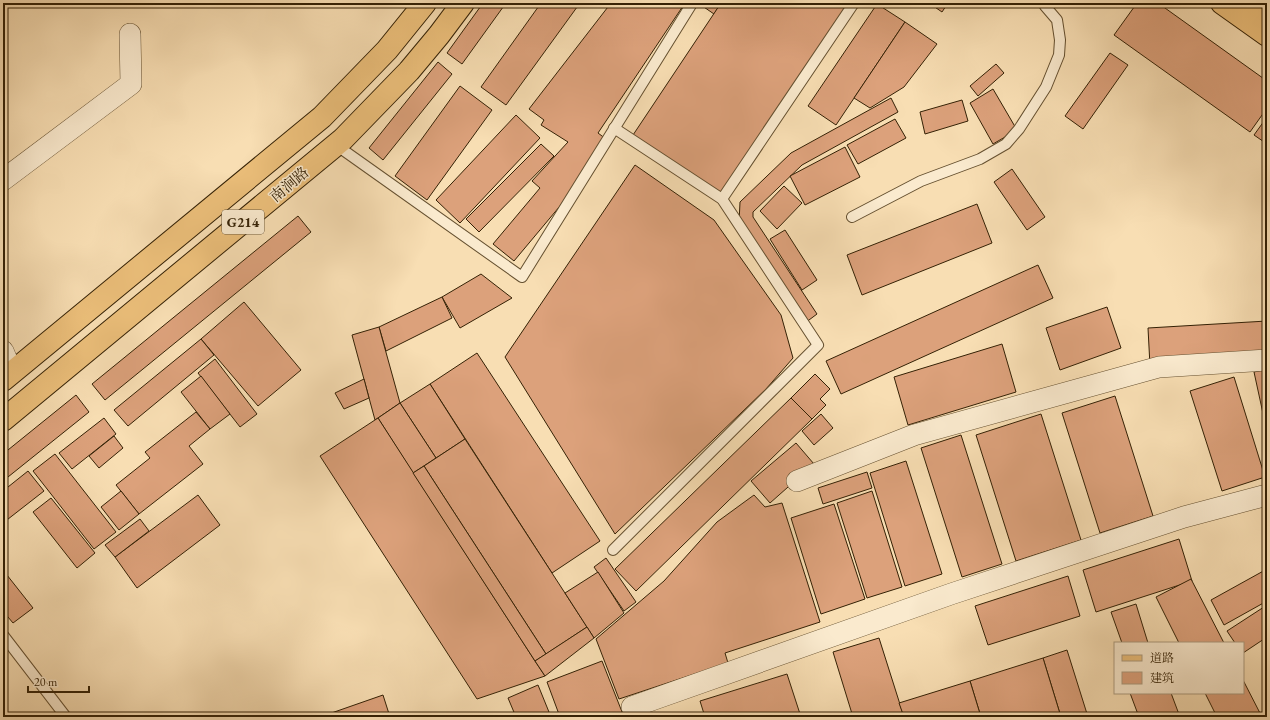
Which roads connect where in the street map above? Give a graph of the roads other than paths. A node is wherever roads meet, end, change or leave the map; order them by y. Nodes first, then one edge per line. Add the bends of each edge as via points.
1 (425, 3) edge
2 (463, 3) edge
3 (854, 3) edge
4 (1044, 3) edge
5 (1222, 3) edge
6 (1255, 3) edge
7 (691, 5) dead end
8 (1267, 11) edge
9 (130, 34) dead end
10 (1267, 35) edge
11 (614, 128) junction
12 (336, 145) junction
13 (3, 180) edge
14 (722, 199) junction
15 (852, 217) dead end
16 (3, 351) edge
17 (1267, 360) edge
18 (8, 376) edge
19 (3, 420) edge
20 (797, 481) dead end
21 (1267, 495) edge
22 (613, 550) dead end
23 (3, 635) edge
24 (632, 707) dead end
25 (66, 717) edge

1 - 18 main road, 南涧路 / G214 via 387,50 322,117
2 - 12 main road, 南涧路 / G214 via 439,36 409,70
3 - 14 lane
4 - 15 lane via 1057,20 1059,55 1046,87 1019,129 1006,144 980,159 921,180
5 - 10 main road
6 - 8 main road
7 - 11 lane
9 - 13 street via 131,84
11 - 12 lane via 522,277
11 - 14 lane
12 - 19 main road, 南涧路 / G214
14 - 22 lane via 818,345
16 - 18 street
17 - 20 street via 1159,367 914,435
21 - 24 street via 1184,517 951,594
23 - 25 lane

